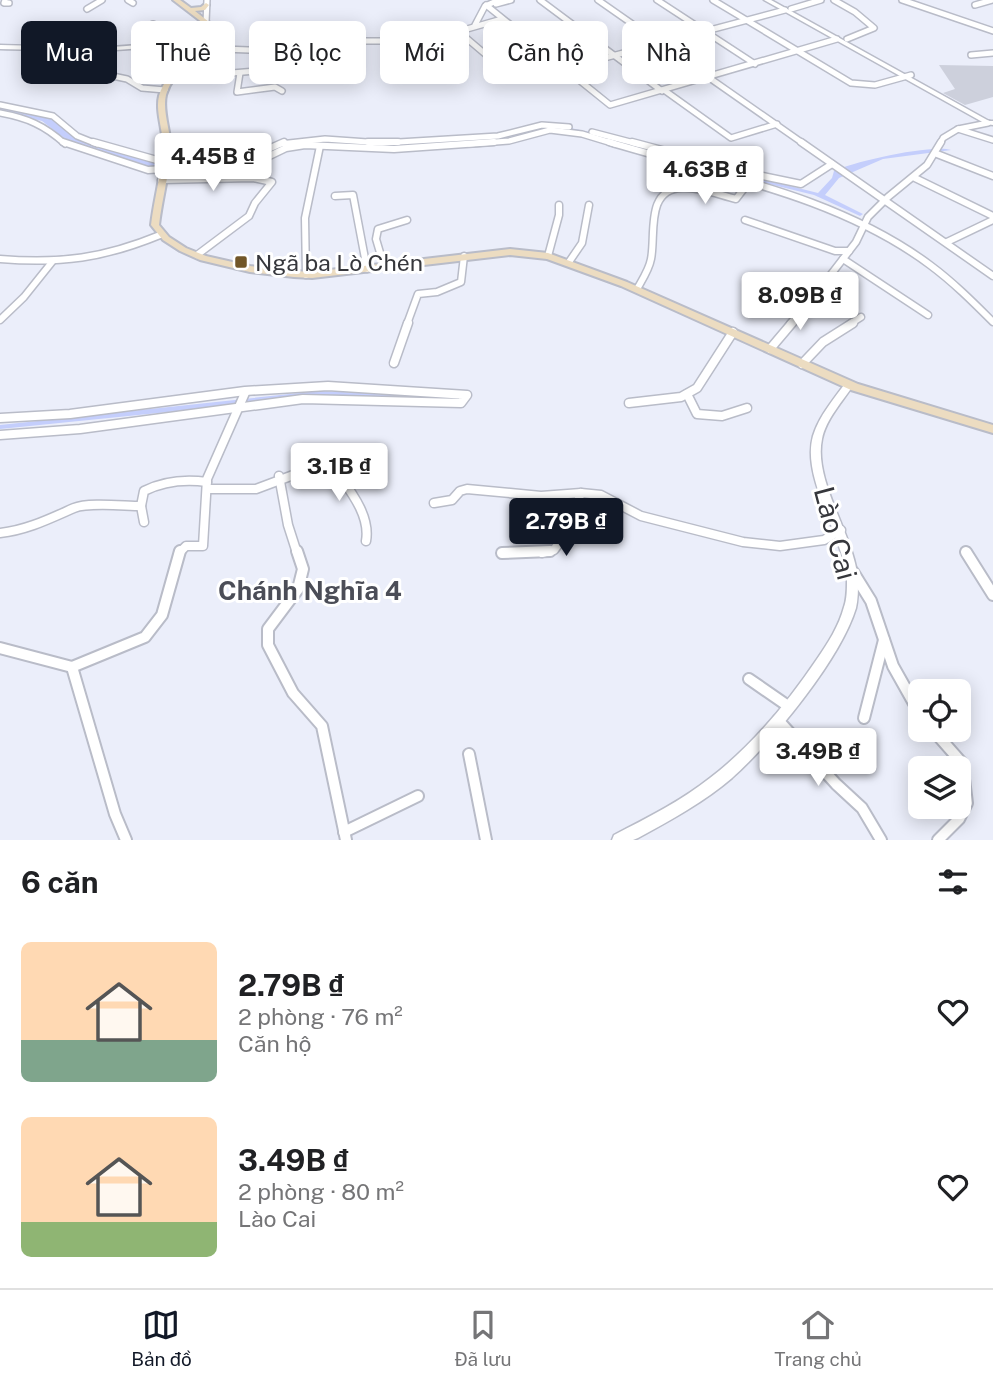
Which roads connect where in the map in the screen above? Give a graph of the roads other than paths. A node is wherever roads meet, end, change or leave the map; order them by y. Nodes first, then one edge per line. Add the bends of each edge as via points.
1 (102, 0) edge
2 (176, 0) edge
3 (499, 0) edge
4 (511, 0) edge
5 (540, 0) edge
6 (598, 0) edge
7 (657, 0) edge
8 (713, 0) edge
9 (767, 0) edge
10 (776, 0) edge
11 (821, 0) edge
12 (834, 0) edge
13 (902, 0) edge
14 (924, 0) edge
15 (992, 0) edge
16 (206, 3) edge
17 (911, 3) junction
18 (488, 4) junction
19 (975, 5) dead end
20 (87, 9) dead end
21 (788, 9) junction
22 (190, 10) junction
23 (502, 19) junction
24 (746, 20) junction
25 (201, 21) edge
26 (206, 21) edge
27 (504, 21) edge
28 (628, 21) edge
29 (690, 21) edge
30 (475, 25) junction
31 (469, 27) edge
32 (820, 27) junction
33 (715, 28) edge
34 (993, 31) edge
35 (715, 38) edge
36 (837, 39) junction
37 (847, 39) junction
38 (469, 40) edge
39 (855, 46) junction
40 (0, 47) edge
41 (21, 47) edge
42 (796, 51) junction
43 (483, 52) edge
44 (993, 52) edge
45 (622, 53) edge
46 (614, 55) junction
47 (971, 55) dead end
48 (608, 56) edge
49 (755, 64) junction
50 (249, 72) edge
51 (235, 73) edge
52 (240, 73) junction
53 (715, 76) edge
54 (117, 77) edge
55 (910, 78) junction
56 (715, 81) edge
57 (169, 84) edge
58 (583, 84) edge
59 (686, 84) edge
60 (165, 90) junction
61 (282, 91) dead end
62 (663, 91) junction
63 (0, 105) edge
64 (0, 113) edge
65 (990, 123) edge
66 (777, 124) junction
67 (64, 125) junction
68 (958, 129) junction
69 (51, 130) junction
70 (516, 131) junction
71 (523, 138) junction
72 (613, 139) junction
73 (993, 140) edge
74 (286, 145) junction
75 (320, 146) junction
76 (937, 154) junction
77 (834, 166) junction
78 (163, 169) junction
79 (751, 174) junction
80 (993, 176) edge
81 (915, 178) junction
82 (747, 182) junction
83 (335, 196) dead end
84 (884, 201) junction
85 (559, 205) dead end
86 (589, 205) dead end
87 (993, 218) edge
88 (407, 220) dead end
89 (745, 220) dead end
90 (864, 226) junction
91 (160, 235) junction
92 (947, 242) junction
93 (849, 251) junction
94 (197, 255) junction
95 (464, 256) junction
96 (548, 256) junction
97 (0, 259) edge
98 (843, 259) junction
99 (52, 262) junction
100 (569, 262) junction
101 (384, 266) junction
102 (367, 269) junction
103 (306, 275) junction
104 (993, 276) edge
105 (829, 277) dead end
106 (636, 289) junction
107 (811, 299) dead end
108 (928, 315) dead end
109 (861, 317) dead end
110 (0, 320) edge
111 (993, 322) edge
112 (733, 332) junction
113 (770, 349) junction
114 (394, 363) dead end
115 (802, 364) junction
116 (849, 384) junction
117 (245, 393) dead end
118 (687, 394) junction
119 (629, 403) dead end
120 (239, 405) junction
121 (747, 408) dead end
122 (0, 418) edge
123 (993, 429) edge
124 (0, 435) edge
125 (279, 478) junction
126 (207, 485) junction
127 (582, 493) junction
128 (434, 503) dead end
129 (141, 506) junction
130 (144, 522) dead end
131 (841, 530) junction
132 (0, 533) edge
133 (366, 541) dead end
134 (966, 552) dead end
135 (502, 553) dead end
136 (851, 569) junction
137 (993, 596) edge
138 (884, 640) junction
139 (0, 648) edge
140 (72, 667) junction
141 (749, 679) dead end
142 (908, 693) edge
143 (788, 706) junction
144 (864, 718) dead end
145 (778, 720) junction
146 (944, 742) edge
147 (468, 754) dead end
148 (418, 796) dead end
149 (345, 836) edge
150 (126, 840) edge
151 (486, 840) edge
152 (619, 840) edge
153 (881, 840) edge
154 (938, 840) edge

1 - 20 street
2 - 22 main road
3 - 18 street
4 - 18 street
5 - 46 street
6 - 28 street
7 - 29 street
8 - 24 street
9 - 21 street
10 - 21 street
11 - 21 street
12 - 37 street via 874,28
13 - 17 street
14 - 17 street
15 - 19 street
16 - 22 main road via 203,9
16 - 26 street
17 - 34 street
18 - 23 street
18 - 30 street
21 - 24 street
21 - 32 street
22 - 25 main road
23 - 27 street
23 - 30 street
24 - 33 street
24 - 42 street
30 - 31 street
32 - 36 street
32 - 37 street
35 - 49 street
36 - 39 street
36 - 42 street
37 - 39 street
38 - 43 street
39 - 55 street
40 - 41 street
42 - 49 street
42 - 55 street via 854,84
44 - 47 street
45 - 46 street
46 - 48 street
46 - 62 street
49 - 53 street
50 - 52 street
51 - 52 street
52 - 61 street via 237,92
54 - 60 street via 142,88
55 - 65 street
56 - 66 street
57 - 60 main road
58 - 62 street via 610,105
59 - 62 street
60 - 78 main road
62 - 66 street via 732,138
63 - 67 street via 41,112
64 - 69 street via 31,118
65 - 68 street
66 - 77 street
67 - 69 street
67 - 78 street via 77,136 152,161
68 - 73 street
68 - 76 street via 943,138
69 - 78 street via 65,144 135,166
70 - 71 street
70 - 72 street via 552,124
70 - 74 street via 382,144 325,139
71 - 72 street via 550,130
71 - 75 street via 394,149
72 - 79 street
72 - 82 street
74 - 75 street
74 - 78 street via 257,162
75 - 103 street via 304,218
76 - 80 street
76 - 81 street
77 - 79 street via 801,184
77 - 84 street
78 - 91 main road via 155,225
78 - 94 street via 272,182 249,216
79 - 82 street
81 - 84 street
81 - 87 street
82 - 90 street via 831,209
82 - 106 street via 736,199 684,188 661,195 653,213 651,259
83 - 102 street via 353,195
84 - 90 street
84 - 92 street
85 - 96 street
86 - 100 street via 582,243
87 - 92 street
88 - 101 street via 378,229 376,239
89 - 93 street via 835,251
90 - 93 street
90 - 111 street via 944,273
91 - 94 main road
91 - 99 street via 120,252
92 - 104 street
93 - 98 street
94 - 103 main road via 266,272
95 - 96 main road via 510,252
95 - 101 main road
95 - 114 street via 461,282 418,294
96 - 100 main road
97 - 99 street
98 - 105 street
98 - 108 street
99 - 110 street
100 - 106 main road
101 - 102 main road
102 - 103 main road
106 - 112 main road
107 - 113 street
109 - 115 street via 823,342
112 - 113 main road
112 - 118 street via 697,388
113 - 115 main road
115 - 116 main road
116 - 123 main road
116 - 131 street, Lào Cai via 817,439 816,464
117 - 120 street
118 - 119 street
118 - 121 street via 697,414 731,415
120 - 122 street via 303,399 461,403 467,395 328,386
120 - 124 street via 80,429
120 - 126 street
125 - 126 street via 261,488 241,491
125 - 133 street via 333,466 357,504 369,532
125 - 149 street via 303,569 298,589 268,629 268,645 293,693 322,726
126 - 129 street via 189,479 152,487 144,491
126 - 140 street via 203,546 180,549 169,595 155,627 121,649
127 - 128 street via 541,496 467,489 452,500
127 - 131 street via 601,495 641,516 743,542 780,546 824,540
127 - 135 street via 554,550
129 - 130 street
129 - 132 street via 76,507 19,531
131 - 136 street, Lào Cai
134 - 137 street
136 - 138 street via 871,601
136 - 143 street, Lào Cai via 850,608 843,626
138 - 142 street
138 - 144 street
139 - 140 street
140 - 150 street via 113,817
141 - 143 street
143 - 145 street, Lào Cai
145 - 152 street, Lào Cai via 749,753 702,792
145 - 153 street via 862,808
146 - 154 street via 962,763 967,803
147 - 151 street
148 - 149 street

